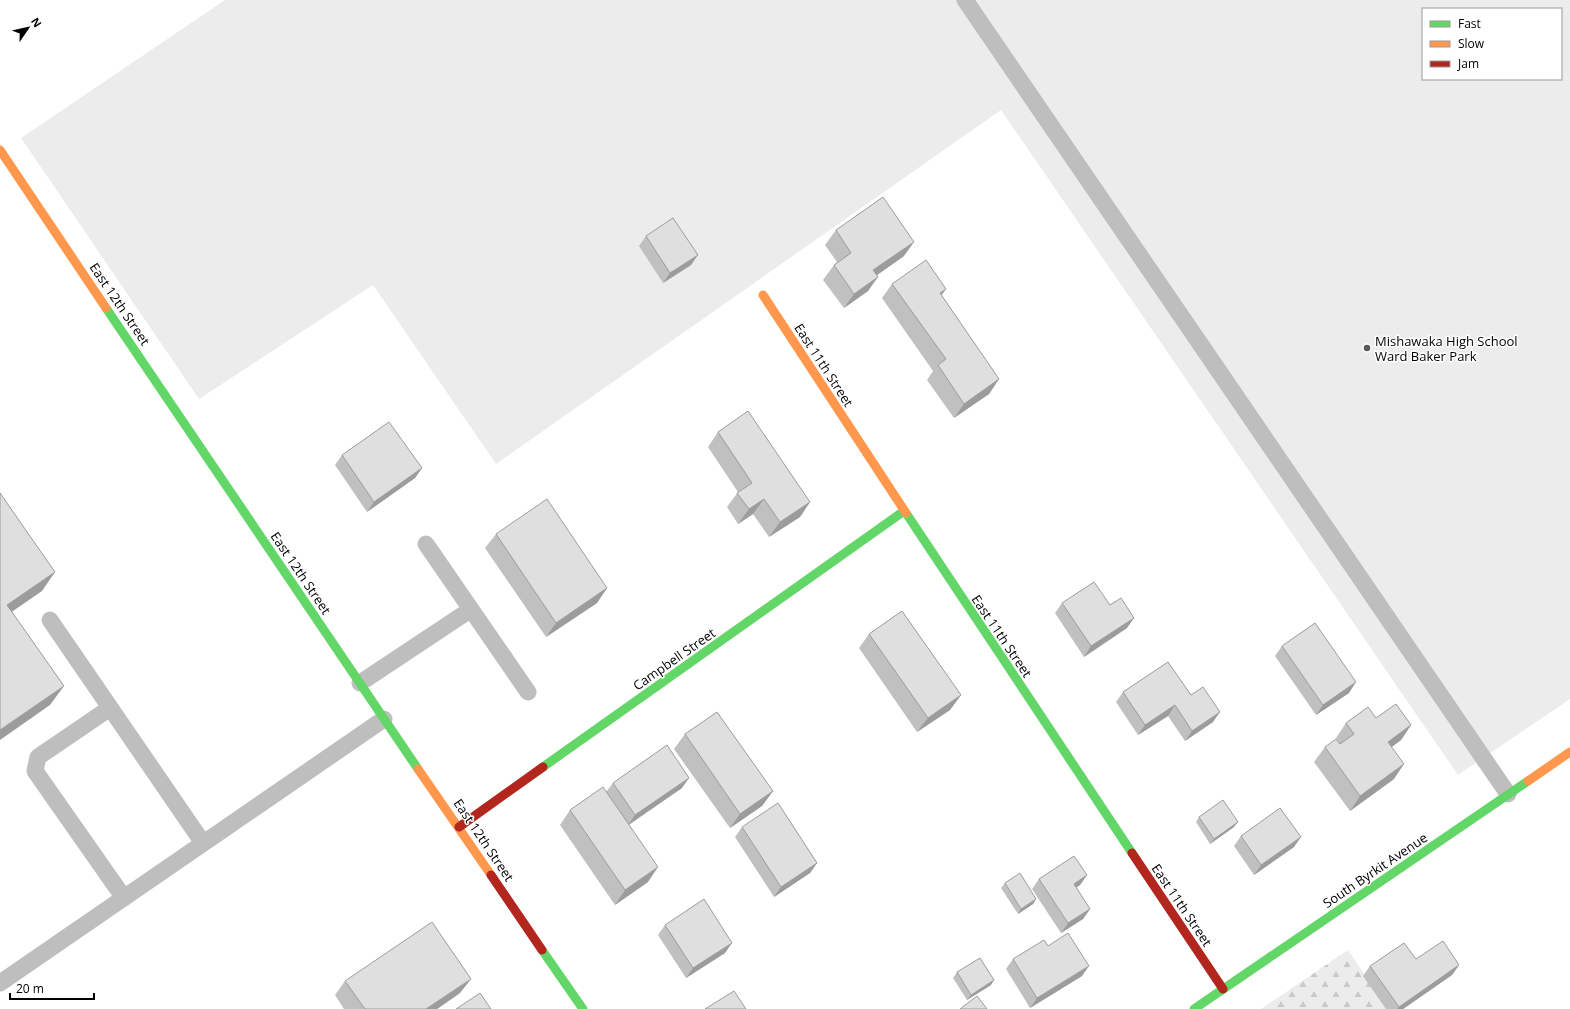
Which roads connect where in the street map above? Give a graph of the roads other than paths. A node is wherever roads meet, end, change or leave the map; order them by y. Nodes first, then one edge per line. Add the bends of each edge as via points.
1 (965, 0) edge
2 (0, 150) edge
3 (763, 295) dead end
4 (904, 511) junction
5 (426, 544) dead end
6 (470, 610) junction
7 (50, 620) dead end
8 (360, 683) junction
9 (528, 692) dead end
10 (110, 708) junction
11 (384, 719) junction
12 (1570, 752) edge
13 (1508, 794) junction
14 (460, 827) junction
15 (203, 843) junction
16 (124, 898) junction
17 (0, 983) edge
18 (1223, 989) junction
19 (583, 1009) edge
20 (1194, 1009) edge

1 - 13 lane
2 - 8 street, East 12th Street
3 - 4 street, East 11th Street
4 - 14 street, Campbell Street
4 - 18 street, East 11th Street
5 - 6 lane
6 - 8 lane
6 - 9 lane
7 - 10 lane
8 - 11 street, East 12th Street
10 - 15 lane
10 - 16 lane via 38,757 35,771
11 - 14 street, East 12th Street
11 - 15 lane
12 - 13 street, South Byrkit Avenue
13 - 18 street, South Byrkit Avenue
14 - 19 street, East 12th Street
15 - 16 lane
16 - 17 lane
18 - 20 street, South Byrkit Avenue

